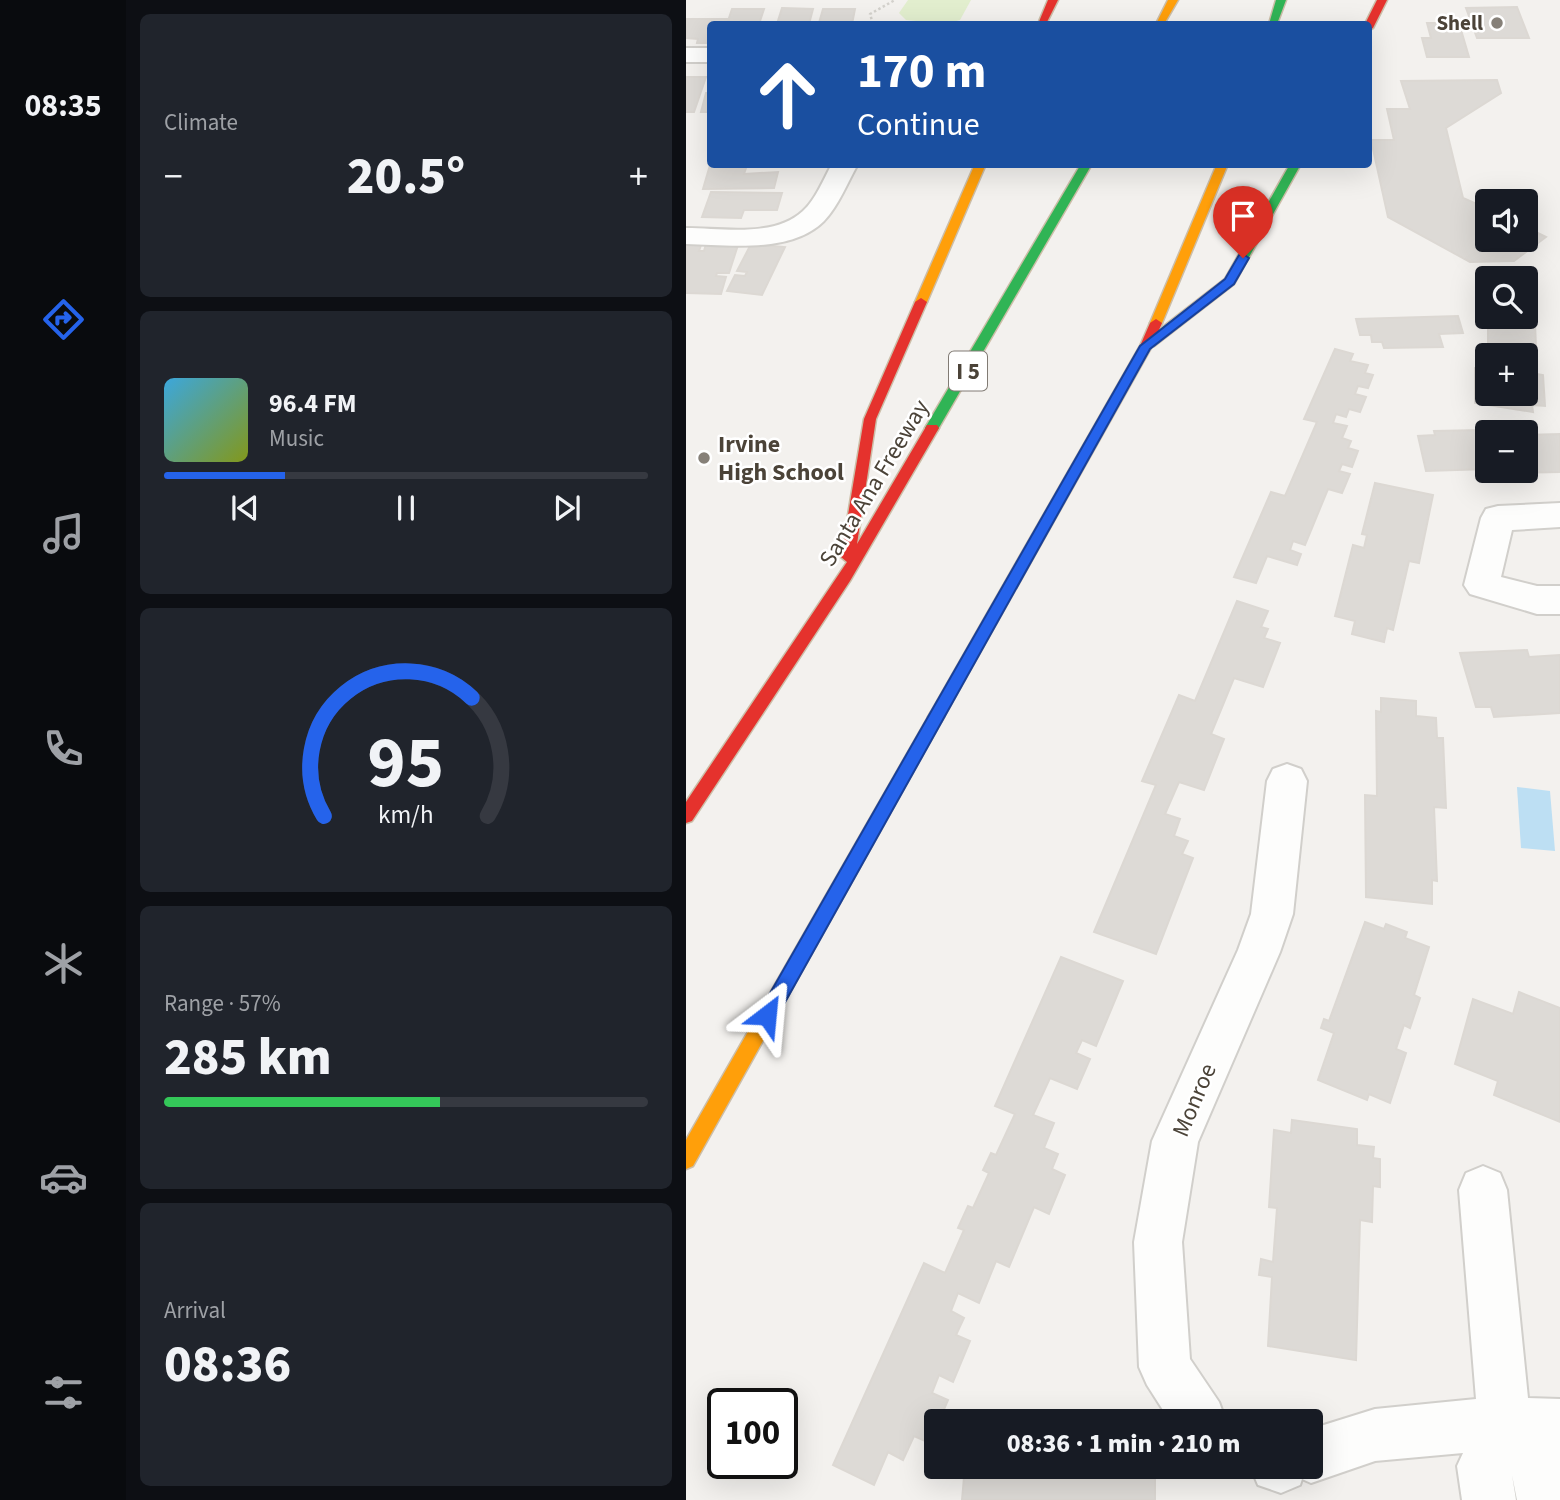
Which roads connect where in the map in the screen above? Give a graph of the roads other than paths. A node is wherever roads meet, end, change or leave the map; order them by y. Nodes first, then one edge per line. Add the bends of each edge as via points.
1 (1053, 0) edge
2 (1173, 0) edge
3 (1281, 0) edge
4 (1382, 0) edge
5 (1043, 21) edge
6 (1162, 21) edge
7 (1274, 21) edge
8 (1372, 21) edge
9 (686, 55) edge
10 (707, 55) edge
11 (843, 168) edge
12 (979, 168) edge
13 (1085, 168) edge
14 (1221, 168) edge
15 (1294, 168) edge
16 (686, 236) edge
17 (1146, 346) junction
18 (1560, 515) edge
19 (845, 577) junction
20 (1560, 600) edge
21 (1287, 781) dead end
22 (686, 816) edge
23 (686, 1159) edge
24 (1483, 1190) dead end
25 (1192, 1409) edge
26 (1504, 1423) junction
27 (1560, 1425) edge
28 (1323, 1452) edge
29 (1489, 1500) edge
30 (1544, 1500) edge

1 - 5 highway
2 - 6 highway
3 - 7 highway
4 - 8 highway
9 - 10 street
11 - 16 street via 813,217 794,228 748,236
12 - 19 highway via 870,419
13 - 19 highway, Santa Ana Freeway / I 5
14 - 17 highway
15 - 17 highway via 1230,281
17 - 23 highway
18 - 20 street via 1499,518 1482,585 1538,600
19 - 22 highway, Santa Ana Freeway / I 5
21 - 25 street, Monroe via 1272,914 1175,1142 1158,1242 1165,1367
24 - 26 street
26 - 27 street
26 - 28 street via 1375,1435
26 - 29 street via 1484,1466
26 - 30 street via 1538,1465

